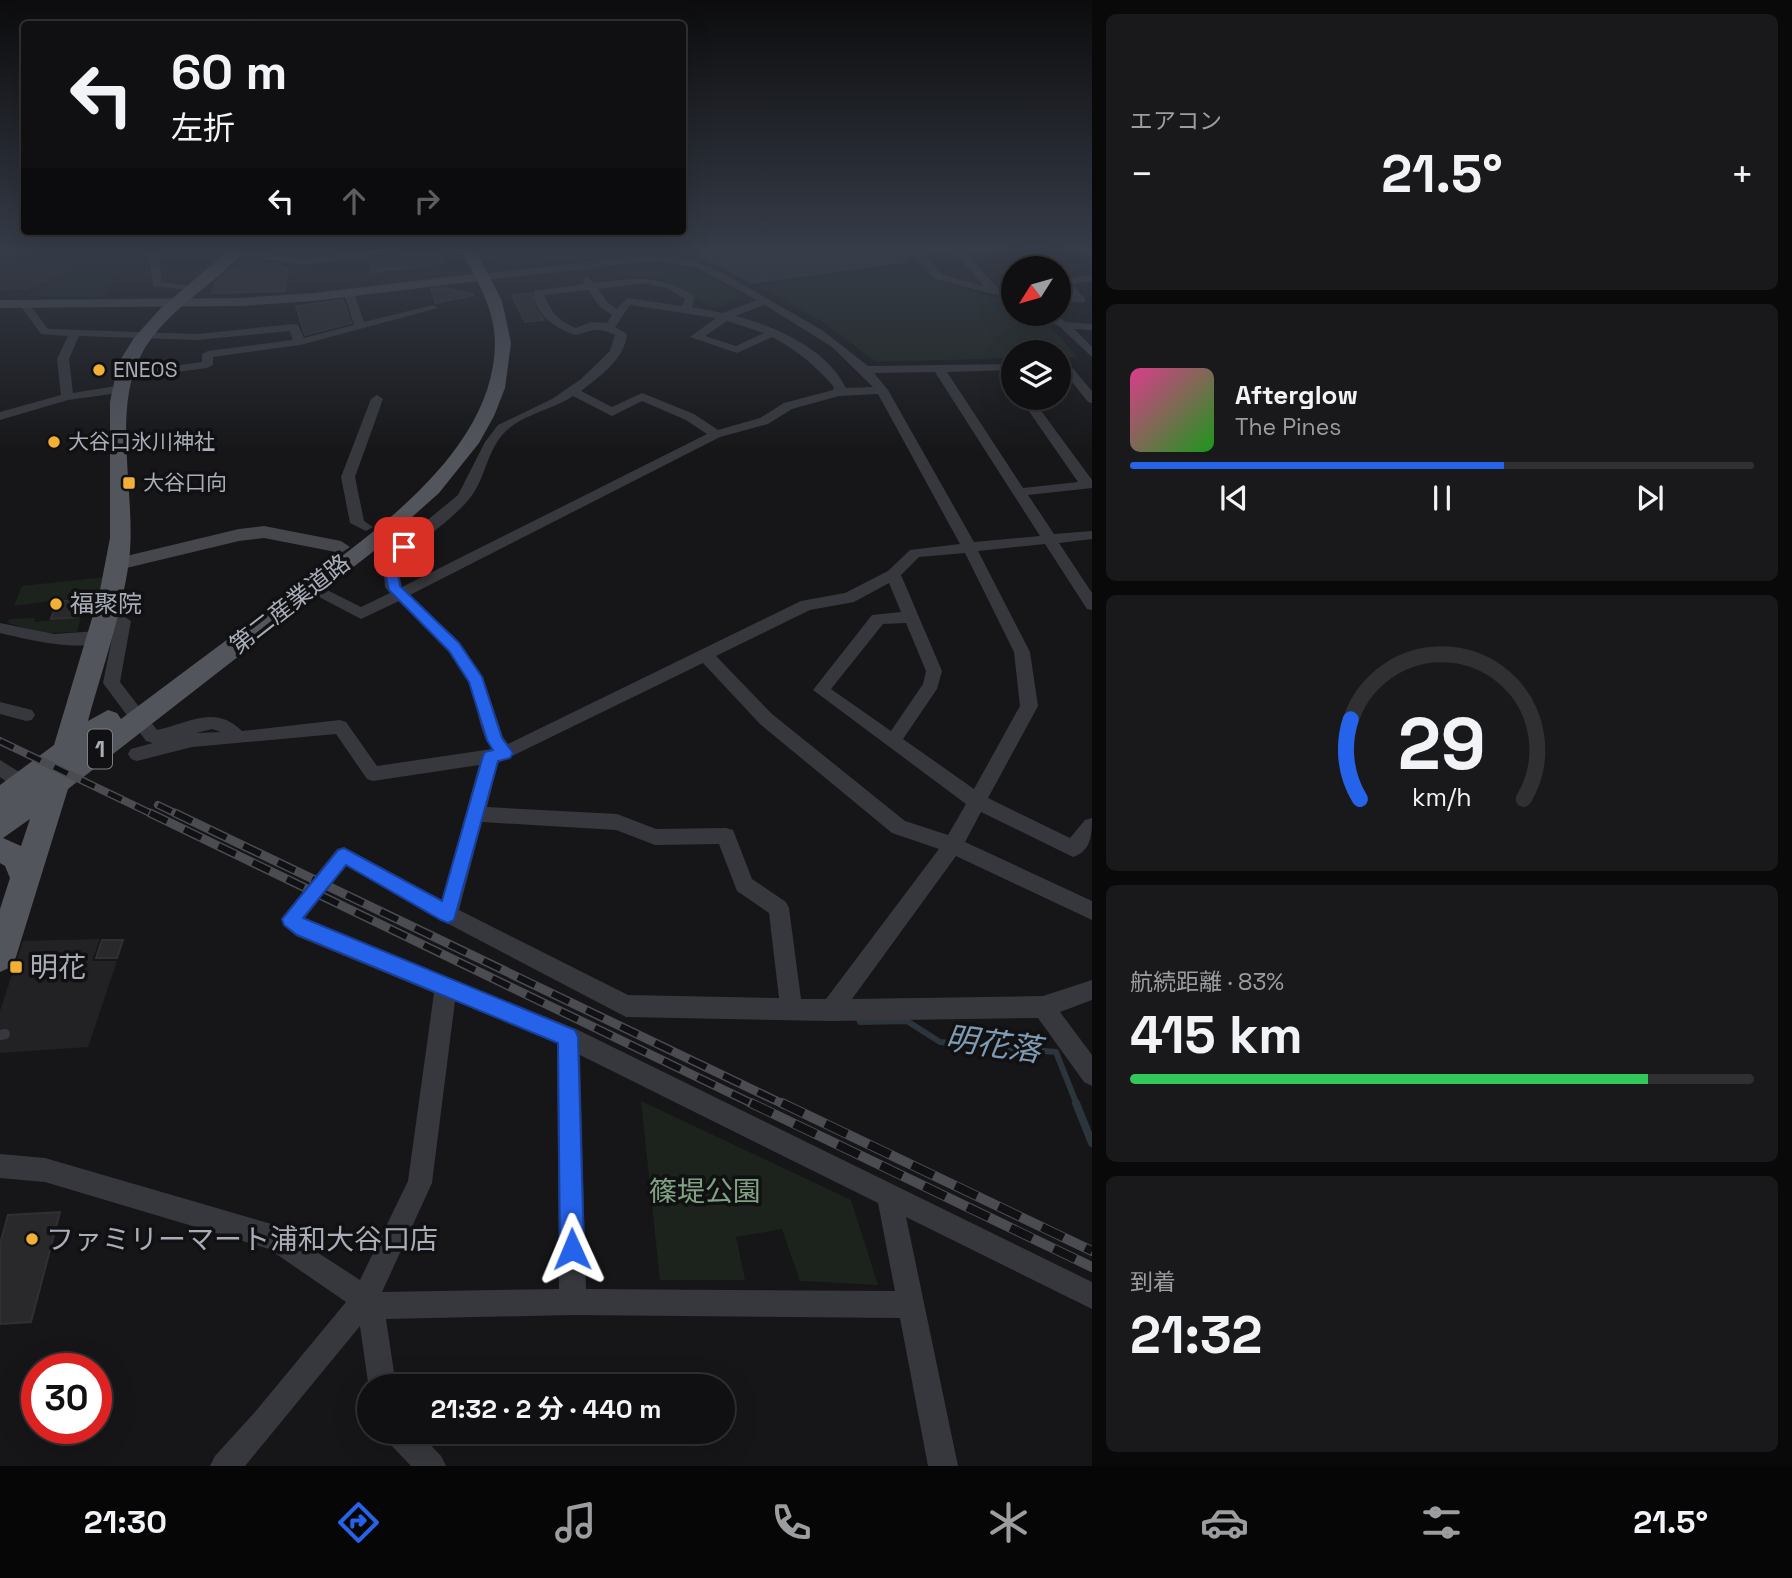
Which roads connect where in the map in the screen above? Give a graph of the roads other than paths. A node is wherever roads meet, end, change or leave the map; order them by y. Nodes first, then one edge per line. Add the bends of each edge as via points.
1 (34, 317) edge
2 (163, 317) edge
3 (357, 317) edge
4 (399, 317) edge
5 (500, 317) edge
6 (547, 317) edge
7 (614, 317) edge
8 (724, 317) edge
9 (734, 317) edge
10 (797, 317) edge
11 (1065, 326) edge
12 (1071, 326) edge
13 (360, 327) junction
14 (607, 327) junction
15 (1092, 327) edge
16 (75, 332) junction
17 (772, 333) junction
18 (146, 334) junction
19 (300, 342) junction
20 (1092, 354) edge
21 (1092, 364) edge
22 (1071, 365) edge
23 (938, 366) junction
24 (1001, 367) edge
25 (865, 370) junction
26 (1071, 376) edge
27 (123, 382) junction
28 (882, 390) junction
29 (572, 391) junction
30 (838, 393) junction
31 (67, 397) junction
32 (377, 399) dead end
33 (1092, 399) edge
34 (1035, 410) edge
35 (0, 416) edge
36 (716, 434) junction
37 (1090, 485) edge
38 (1019, 492) junction
39 (371, 532) junction
40 (1092, 535) edge
41 (1049, 538) junction
42 (968, 545) junction
43 (341, 547) junction
44 (404, 547) junction
45 (118, 564) junction
46 (893, 574) junction
47 (312, 589) junction
48 (401, 594) junction
49 (1092, 605) edge
50 (912, 617) junction
51 (101, 627) junction
52 (8, 630) edge
53 (0, 642) edge
54 (704, 654) junction
55 (192, 668) junction
56 (0, 708) edge
57 (26, 715) dead end
58 (239, 738) junction
59 (893, 741) junction
60 (68, 750) junction
61 (136, 754) dead end
62 (498, 755) junction
63 (0, 767) edge
64 (58, 781) junction
65 (23, 783) junction
66 (0, 800) edge
67 (978, 802) junction
68 (475, 814) junction
69 (1092, 826) edge
70 (0, 827) edge
71 (37, 845) joint
72 (953, 845) junction
73 (0, 849) edge
74 (15, 895) edge
75 (1092, 911) edge
76 (448, 914) junction
77 (0, 957) edge
78 (446, 987) junction
79 (1092, 990) edge
80 (1043, 1007) junction
81 (792, 1009) junction
82 (835, 1010) junction
83 (568, 1037) junction
84 (1092, 1074) edge
85 (0, 1166) edge
86 (889, 1195) junction
87 (1092, 1296) edge
88 (368, 1302) junction
89 (573, 1302) junction
90 (909, 1305) junction
91 (380, 1374) edge
92 (410, 1444) edge
93 (225, 1466) edge
94 (431, 1466) edge
95 (943, 1466) edge

1 - 16 street via 45,332
2 - 18 main road, 1
3 - 13 street
4 - 13 street
5 - 39 main road, 第二産業道路 / 1 via 502,360 486,415 452,466
6 - 14 street via 576,332 591,326
7 - 14 street
8 - 17 street via 696,337 737,350
9 - 17 street
10 - 25 street
11 - 20 street
12 - 15 street
13 - 19 street
14 - 29 street via 621,334 619,348
16 - 18 street
16 - 31 street via 63,359
17 - 30 street via 798,344 830,373 840,387
18 - 19 street via 221,336 294,327
18 - 27 main road, 1
19 - 27 street via 208,354 208,365
21 - 22 street
23 - 24 street
23 - 25 street
23 - 38 street
25 - 28 street
26 - 33 street
27 - 31 street
27 - 45 main road, 1
28 - 30 street
28 - 42 street
29 - 36 street via 612,412 642,397 690,417
29 - 44 street via 502,428 479,464 470,489
30 - 36 street via 788,406 764,421
31 - 35 street
32 - 39 street via 348,477 357,523
34 - 37 street
36 - 48 street
37 - 38 street
38 - 41 street
39 - 43 main road, 第二産業道路 / 1
39 - 44 street
39 - 47 main road, 第二産業道路 / 1
40 - 41 street
41 - 42 street
41 - 49 street
42 - 46 street via 915,553
42 - 67 street via 1022,652 1029,706
43 - 45 street via 264,532
43 - 55 main road, 第二産業道路 / 1
44 - 48 street via 390,563 393,587
45 - 51 main road, 1
46 - 50 street
46 - 54 street via 849,598 806,605
47 - 48 street via 361,614
47 - 55 main road, 第二産業道路 / 1
48 - 62 street via 454,647 477,681
50 - 59 street via 934,671 932,685
50 - 59 street via 878,619 821,690
51 - 52 street via 54,640
51 - 58 street via 117,617 123,621 111,683 152,736 212,722 225,725
51 - 60 main road, 1
52 - 53 street
54 - 62 street
54 - 72 street via 766,719 900,827
55 - 60 main road, 第二産業道路 / 1
55 - 64 main road, 第二産業道路 / 1
56 - 57 street
58 - 61 street via 192,740
58 - 62 street via 340,727 373,774
59 - 67 street
60 - 64 main road, 1
60 - 65 main road, 第二産業道路 / 1
62 - 68 street
63 - 65 street
64 - 70 main road, 第二産業道路 / 1
64 - 71 main road, 1
65 - 66 main road, 第二産業道路 / 1
67 - 69 street via 1073,849
67 - 72 street
68 - 76 street
68 - 81 street via 617,822 655,837 726,836 744,885 779,908
71 - 74 main road, 1
72 - 75 street
72 - 82 street
73 - 74 main road via 16,857
74 - 77 main road, 1
76 - 78 street via 344,855 291,919 303,929
76 - 81 street via 626,1006
78 - 83 street
78 - 88 street via 420,1183
79 - 80 street
80 - 82 street
80 - 84 street
81 - 82 street
83 - 86 street
83 - 89 street
85 - 88 street via 45,1170 275,1238
86 - 87 street
86 - 90 street
88 - 89 street
88 - 91 street
88 - 93 street
89 - 90 street
90 - 95 street
92 - 94 street

